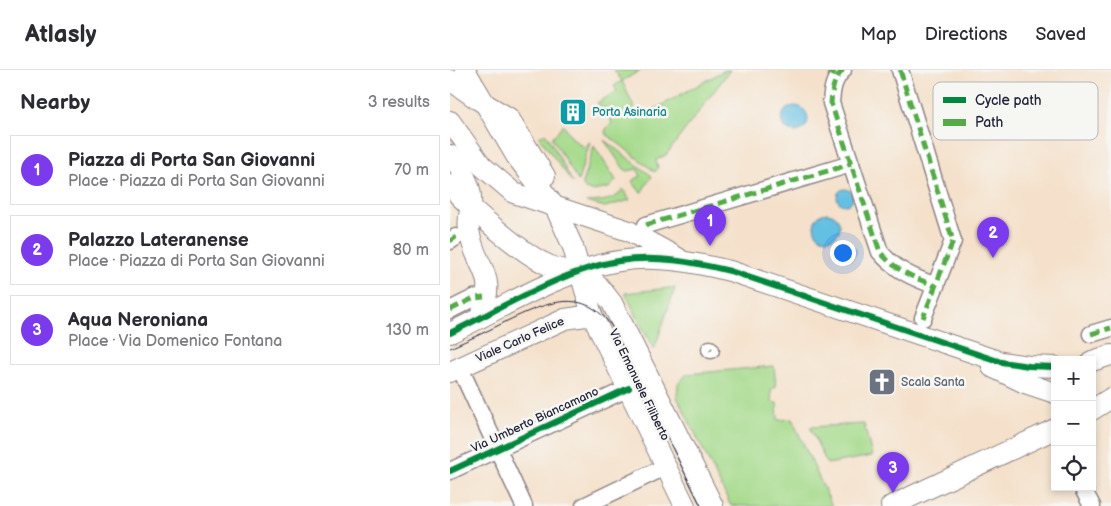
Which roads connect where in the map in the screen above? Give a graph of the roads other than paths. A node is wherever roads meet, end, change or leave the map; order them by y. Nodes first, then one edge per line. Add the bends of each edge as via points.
1 (465, 70) edge
2 (900, 70) edge
3 (836, 72) edge
4 (450, 80) edge
5 (486, 105) junction
6 (450, 121) edge
7 (450, 155) edge
8 (851, 164) junction
9 (450, 185) edge
10 (450, 202) edge
11 (471, 206) junction
12 (554, 207) junction
13 (646, 224) dead end
14 (684, 261) junction
15 (581, 272) junction
16 (936, 286) junction
17 (484, 297) dead end
18 (450, 310) edge
19 (592, 315) junction
20 (480, 318) junction
21 (923, 318) dead end
22 (1111, 328) edge
23 (450, 333) edge
24 (1091, 334) dead end
25 (970, 352) junction
26 (1111, 355) edge
27 (1096, 360) edge
28 (1051, 367) edge
29 (455, 370) edge
30 (629, 388) junction
31 (1051, 392) edge
32 (1051, 433) edge
33 (498, 449) junction
34 (667, 466) junction
35 (450, 471) edge
36 (1084, 491) edge
37 (524, 506) edge
38 (584, 506) edge
39 (685, 506) edge
40 (713, 506) edge
41 (891, 506) edge
42 (1092, 506) edge

1 - 5 main road
2 - 16 street via 953,241
3 - 8 street via 831,103
4 - 5 main road
5 - 12 main road via 508,144
5 - 12 main road via 515,125 547,180
6 - 12 main road via 478,161 496,180 519,195
7 - 11 main road via 468,184
8 - 13 street
8 - 16 street via 880,252 903,272
9 - 11 main road
10 - 11 main road
11 - 15 main road via 540,261 560,269
11 - 20 main road via 468,230 489,289
12 - 14 main road via 635,234
12 - 15 main road
14 - 15 main road via 628,260
14 - 25 main road via 730,271
15 - 19 main road, Via Emanuele Filiberto
15 - 20 main road
15 - 40 main road, Via Emanuele Filiberto via 598,285 612,303
16 - 21 street
17 - 18 street via 474,298
19 - 29 main road, Viale Carlo Felice via 566,319
19 - 30 main road, Via Emanuele Filiberto
20 - 23 main road
22 - 24 street
25 - 28 main road via 1008,364
25 - 31 main road via 1013,378
26 - 27 main road
29 - 33 street
30 - 33 street, Via Umberto Biancamano
30 - 34 main road, Via Emanuele Filiberto
32 - 41 main road
33 - 35 street, Via Umberto Biancamano
33 - 37 street
34 - 38 street
34 - 39 main road, Via Emanuele Filiberto
36 - 42 street

